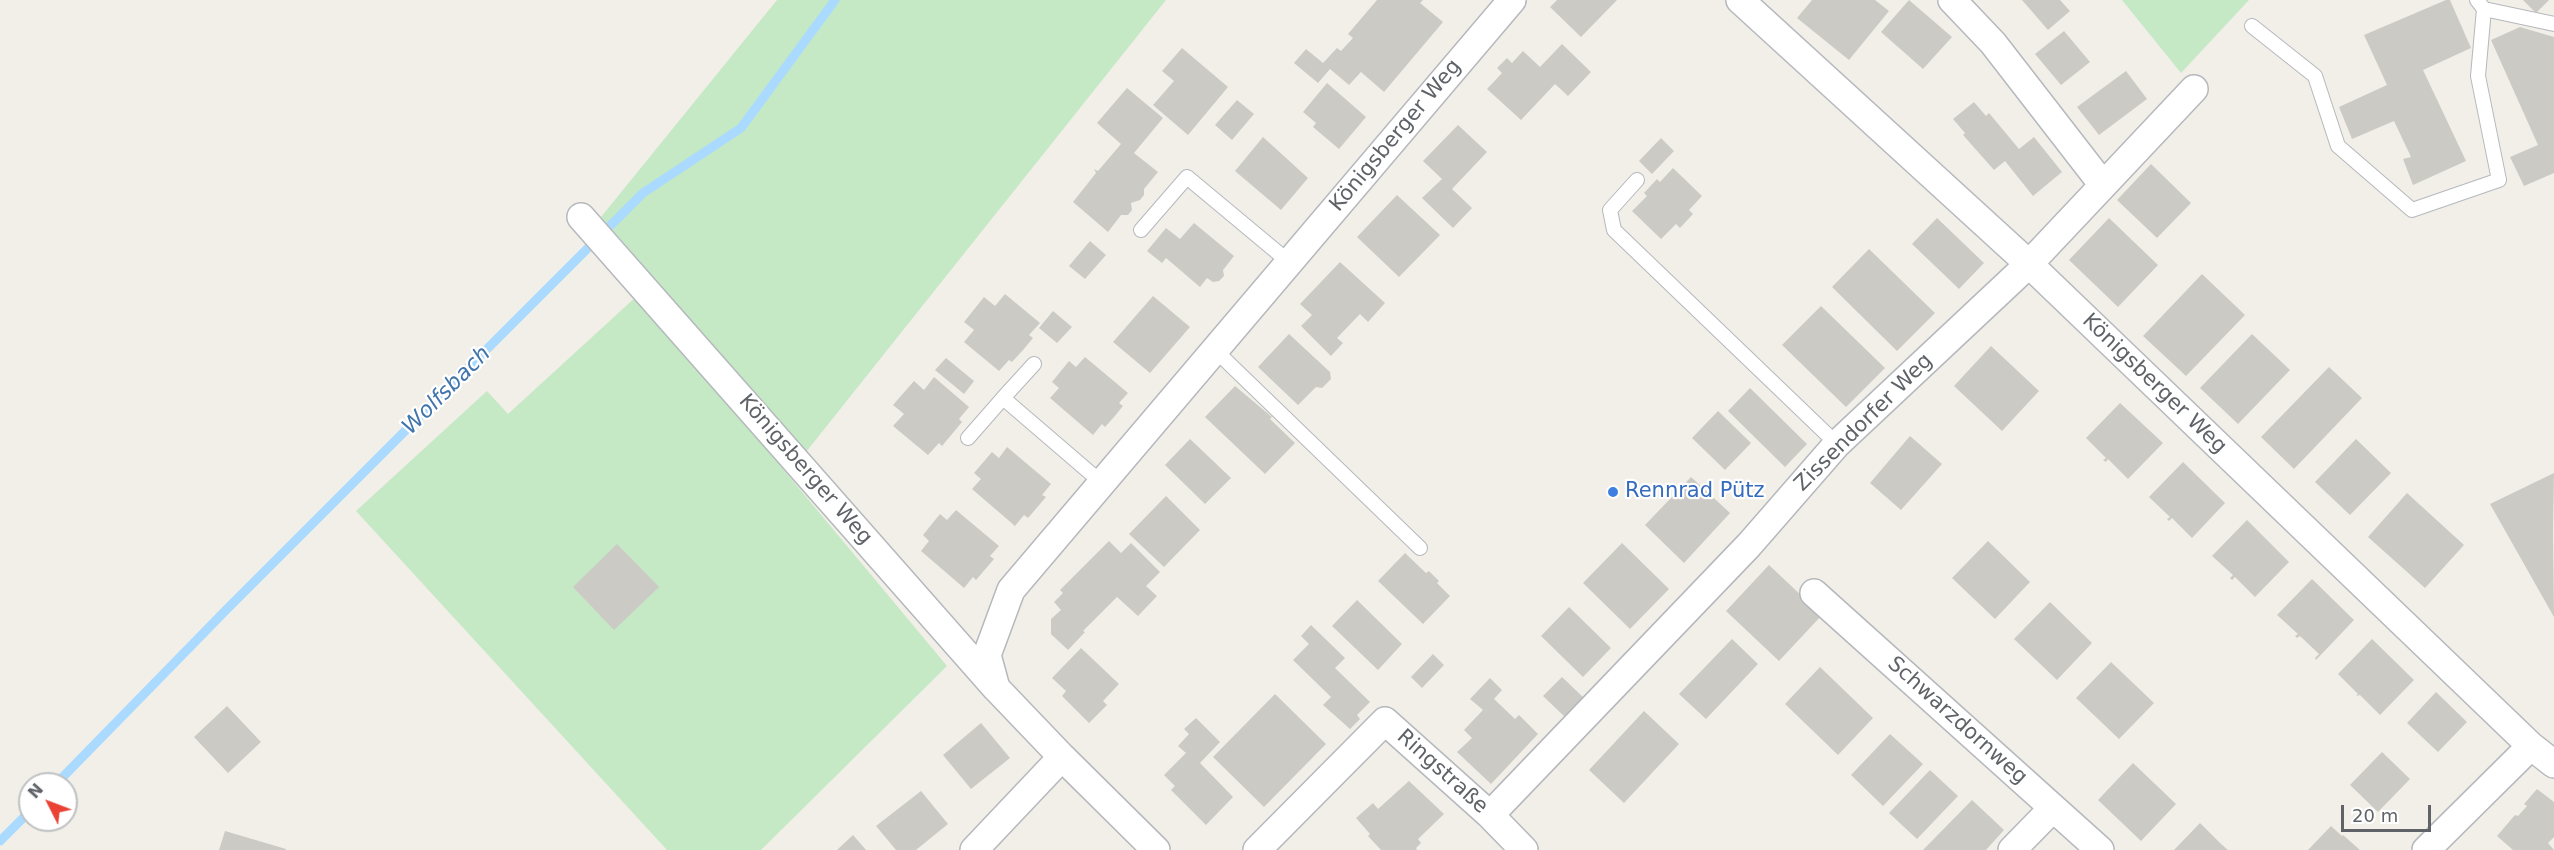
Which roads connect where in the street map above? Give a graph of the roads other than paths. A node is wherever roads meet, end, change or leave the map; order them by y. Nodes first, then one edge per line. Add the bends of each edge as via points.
1 (1952, 0) edge
2 (1503, 3) edge
3 (1749, 3) edge
4 (2480, 4) edge
5 (2554, 24) edge
6 (2253, 26) dead end
7 (2194, 89) dead end
8 (1637, 180) dead end
9 (2103, 185) junction
10 (581, 217) dead end
11 (1141, 230) dead end
12 (1289, 262) junction
13 (2029, 264) junction
14 (1215, 350) junction
15 (1034, 364) dead end
16 (1003, 398) junction
17 (968, 438) dead end
18 (1837, 444) junction
19 (1102, 483) junction
20 (1420, 548) dead end
21 (1814, 593) dead end
22 (996, 688) junction
23 (2546, 753) edge
24 (1062, 757) junction
25 (2053, 808) junction
26 (1490, 815) junction
27 (974, 850) edge
28 (1156, 850) edge
29 (1257, 850) edge
30 (1524, 850) edge
31 (2012, 850) edge
32 (2100, 850) edge
33 (2426, 850) edge

1 - 9 street via 1993,44
2 - 12 street, Königsberger Weg
3 - 13 street, Königsberger Weg
4 - 5 lane
4 - 6 lane via 2478,76 2499,180 2412,210 2338,146 2315,76
7 - 9 street, Zissendorfer Weg
8 - 18 lane via 1610,210 1614,230
9 - 13 street, Zissendorfer Weg
10 - 22 street, Königsberger Weg
11 - 12 lane via 1187,177
12 - 14 street, Königsberger Weg
13 - 18 street, Zissendorfer Weg
13 - 23 street, Königsberger Weg
14 - 19 street, Königsberger Weg
14 - 20 lane
15 - 16 lane
16 - 17 lane
16 - 19 lane
18 - 26 street, Zissendorfer Weg via 1749,545
19 - 22 street, Königsberger Weg via 1011,590 987,655
21 - 25 street, Schwarzdornweg
22 - 24 street, Königsberger Weg
23 - 33 street
24 - 27 street
24 - 28 street
25 - 31 street
25 - 32 street, Schwarzdornweg
26 - 29 street, Ringstraße via 1384,721
26 - 30 street, Ringstraße

